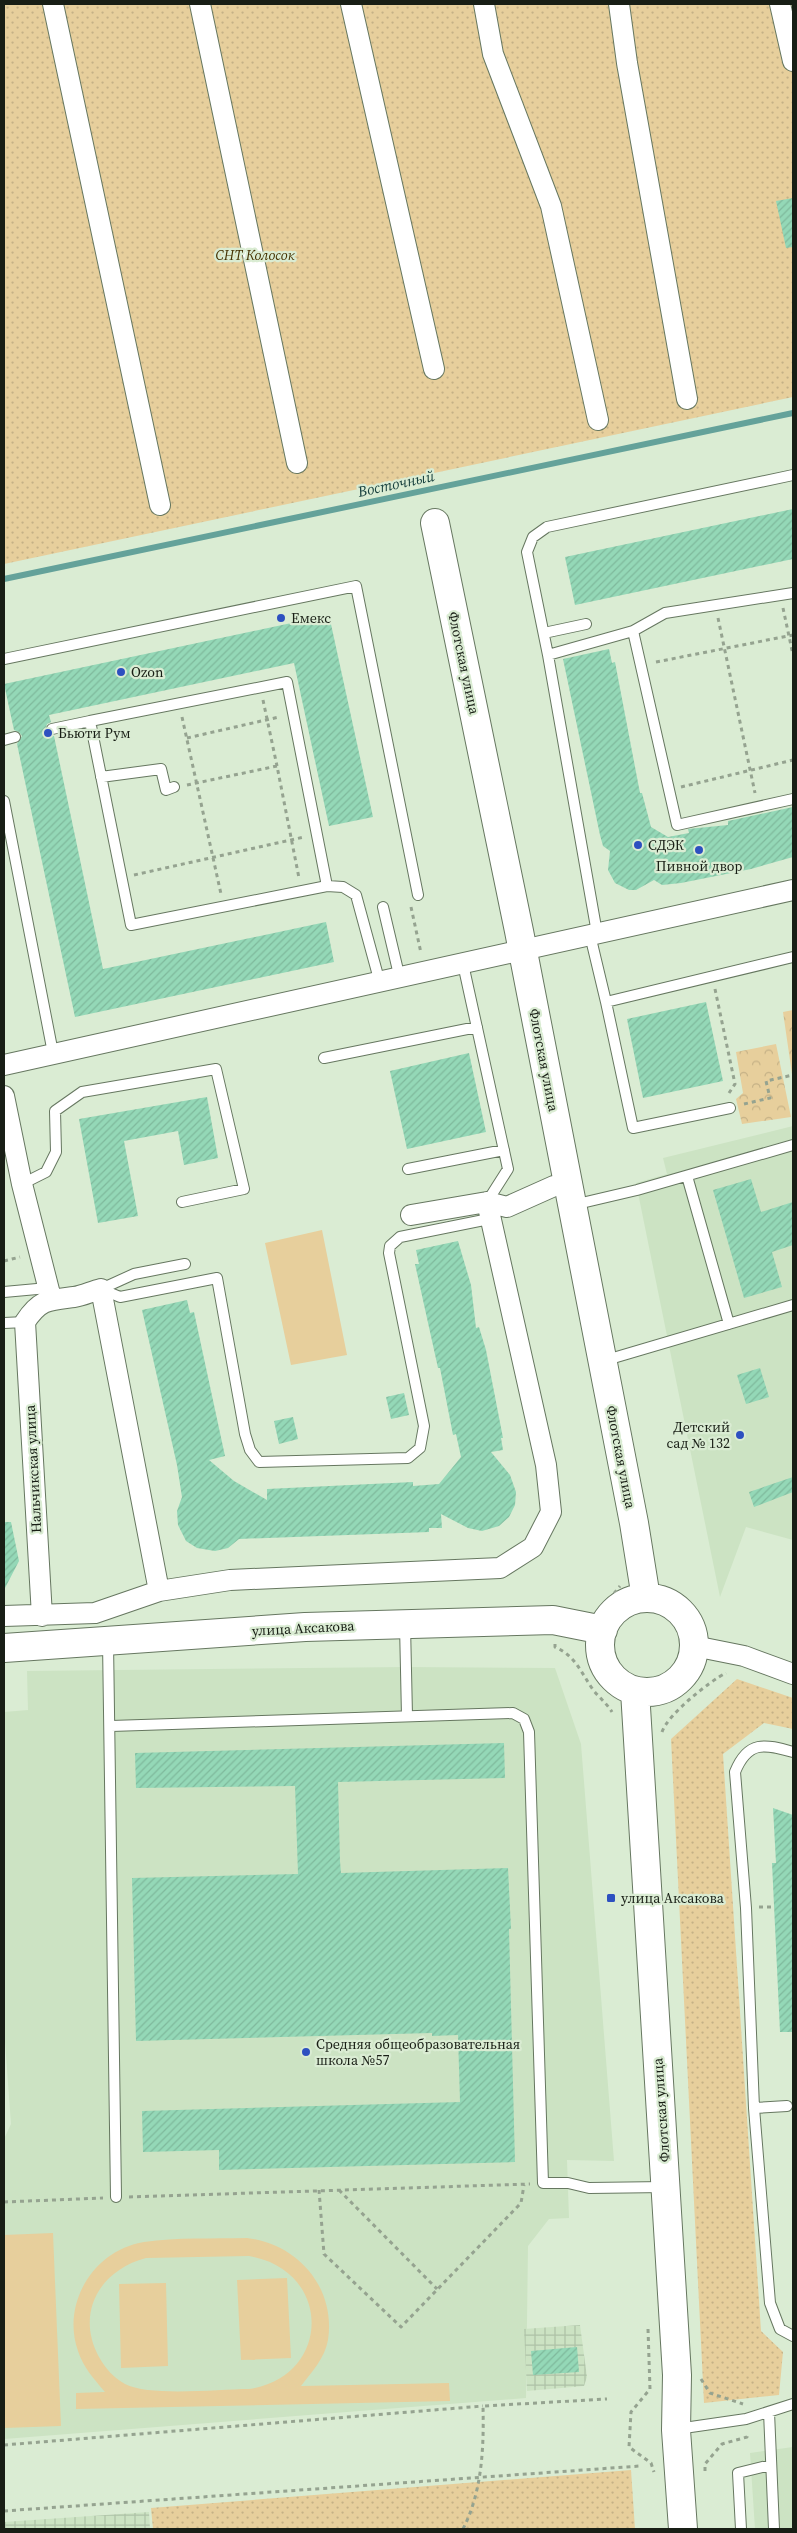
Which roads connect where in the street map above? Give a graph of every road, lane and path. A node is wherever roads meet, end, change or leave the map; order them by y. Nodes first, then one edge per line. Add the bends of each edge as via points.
1 (52, 4) edge
2 (200, 4) edge
3 (351, 4) edge
4 (484, 4) edge
5 (619, 4) edge
6 (780, 4) edge
7 (793, 61) edge
8 (434, 369) dead end
9 (687, 399) dead end
10 (598, 420) dead end
11 (297, 463) dead end
12 (793, 475) edge
13 (160, 505) dead end
14 (435, 523) dead end
15 (793, 593) edge
16 (780, 595) junction
17 (716, 605) junction
18 (586, 624) dead end
19 (633, 631) junction
20 (544, 633) junction
21 (791, 635) edge
22 (725, 648) junction
23 (548, 654) junction
24 (793, 654) edge
25 (4, 660) edge
26 (640, 665) junction
27 (260, 688) junction
28 (180, 704) junction
29 (293, 714) junction
30 (267, 720) junction
31 (90, 722) junction
32 (52, 729) dead end
33 (15, 737) dead end
34 (187, 738) junction
35 (4, 740) edge
36 (793, 760) edge
37 (277, 766) junction
38 (750, 770) junction
39 (101, 777) junction
40 (197, 782) junction
41 (174, 787) joint
42 (669, 790) junction
43 (793, 799) edge
44 (4, 801) edge
45 (758, 807) junction
46 (317, 834) junction
47 (292, 840) junction
48 (214, 858) junction
49 (122, 878) junction
50 (327, 886) junction
51 (793, 890) edge
52 (302, 891) junction
53 (418, 895) joint
54 (224, 907) junction
55 (383, 907) dead end
56 (594, 934) junction
57 (522, 951) junction
58 (793, 957) edge
59 (463, 964) junction
60 (426, 973) junction
61 (712, 976) junction
62 (390, 981) junction
63 (606, 1002) junction
64 (477, 1027) junction
65 (53, 1053) junction
66 (324, 1058) dead end
67 (4, 1065) edge
68 (793, 1076) edge
69 (4, 1096) edge
70 (730, 1108) junction
71 (6, 1121) edge
72 (793, 1145) edge
73 (504, 1150) junction
74 (408, 1170) dead end
75 (687, 1176) junction
76 (22, 1184) junction
77 (570, 1194) junction
78 (182, 1202) dead end
79 (488, 1210) junction
80 (411, 1215) dead end
81 (185, 1264) dead end
82 (100, 1289) junction
83 (4, 1292) edge
84 (49, 1293) junction
85 (793, 1305) edge
86 (25, 1322) junction
87 (4, 1323) edge
88 (730, 1324) junction
89 (602, 1361) junction
90 (159, 1590) junction
91 (646, 1598) junction
92 (4, 1616) edge
93 (42, 1616) junction
94 (553, 1620) junction
95 (405, 1625) junction
96 (603, 1630) junction
97 (108, 1641) junction
98 (694, 1646) junction
99 (4, 1648) edge
100 (729, 1672) dead end
101 (793, 1674) edge
102 (636, 1691) junction
103 (614, 1715) dead end
104 (407, 1716) junction
105 (111, 1726) junction
106 (661, 1734) dead end
107 (793, 1752) edge
108 (787, 2106) dead end
109 (754, 2108) junction
110 (542, 2183) junction
111 (524, 2185) junction
112 (666, 2187) junction
113 (319, 2190) junction
114 (339, 2190) junction
115 (116, 2197) junction
116 (4, 2202) edge
117 (437, 2288) junction
118 (648, 2322) dead end
119 (793, 2336) edge
120 (700, 2378) dead end
121 (608, 2399) dead end
122 (793, 2404) edge
123 (483, 2406) junction
124 (769, 2412) junction
125 (746, 2419) junction
126 (676, 2430) junction
127 (4, 2445) edge
128 (771, 2465) junction
129 (640, 2466) dead end
130 (704, 2473) dead end
131 (478, 2477) junction
132 (656, 2478) dead end
133 (4, 2510) edge
134 (463, 2529) edge
135 (683, 2529) edge
136 (741, 2529) edge
137 (774, 2529) edge

1 - 13 street
2 - 11 street
3 - 8 street
4 - 10 street via 494,54 551,206
5 - 9 street
6 - 7 street
12 - 20 lane via 547,527 533,537 527,552
14 - 57 street, Флотская улица
15 - 16 lane
16 - 17 lane
16 - 21 path
17 - 19 lane via 665,614
17 - 22 path
18 - 20 lane
19 - 23 lane
19 - 26 lane
20 - 23 lane
21 - 22 path
21 - 24 path
22 - 26 path
22 - 38 path
23 - 56 lane
25 - 53 lane via 356,586
26 - 42 lane
27 - 28 lane
27 - 29 lane via 287,682
27 - 30 path
28 - 31 lane
28 - 34 path
29 - 30 path
29 - 46 lane
30 - 34 path
30 - 37 path
31 - 32 lane
31 - 39 lane
33 - 35 lane
34 - 40 path
36 - 38 path
37 - 40 path
37 - 47 path
38 - 42 path
38 - 45 path
39 - 41 lane via 160,769 166,790
39 - 49 lane
40 - 41 path
40 - 48 path
42 - 45 lane via 677,825
43 - 45 lane
44 - 65 lane
46 - 47 path
46 - 50 lane
47 - 48 path
47 - 52 path
48 - 49 path
48 - 54 path
49 - 54 lane via 131,925
50 - 52 lane
50 - 62 lane via 343,886 356,895
51 - 56 street
52 - 54 lane
53 - 60 path via 409,897
55 - 62 lane
56 - 57 street
56 - 63 lane
57 - 59 street
57 - 77 street, Флотская улица
58 - 61 lane
59 - 60 street
59 - 64 lane
60 - 62 street
61 - 63 lane
61 - 70 path via 735,1084 729,1091
62 - 65 street
63 - 70 lane via 633,1128
64 - 66 lane
64 - 73 lane
65 - 67 street
68 - 70 path via 766,1081 770,1098
69 - 71 street
71 - 76 street
72 - 75 lane
73 - 74 lane
73 - 79 lane via 508,1169
75 - 77 lane via 637,1190
75 - 88 lane
76 - 78 lane via 46,1172 56,1152 55,1111 82,1092 216,1070 244,1189
76 - 84 street
77 - 79 street via 554,1186 507,1207
77 - 89 street, Флотская улица
79 - 80 street via 471,1202
79 - 82 lane via 400,1238 390,1246 424,1426 420,1448 408,1458 259,1462 250,1450 245,1434 217,1278 120,1297
79 - 90 street via 546,1465 551,1512 533,1547 500,1568 230,1580
81 - 82 lane via 134,1274
82 - 84 street via 76,1297
82 - 90 street
83 - 84 lane
84 - 86 street
85 - 88 lane
86 - 87 lane
86 - 93 street, Нальчикская улица
88 - 89 lane
89 - 91 street, Флотская улица
90 - 93 street via 95,1613
91 - 96 street via 620,1608 609,1617
91 - 98 street via 665,1602 677,1609 689,1626
92 - 93 street
94 - 95 street, улица Аксакова
94 - 96 street, улица Аксакова
94 - 103 path via 555,1647 567,1652 576,1662
95 - 97 street, улица Аксакова via 305,1627
95 - 104 lane
96 - 102 street via 600,1645 606,1667 621,1684
97 - 99 street, улица Аксакова
97 - 105 lane
98 - 101 street via 744,1656
98 - 102 street via 692,1660 676,1683 649,1692
100 - 106 path via 706,1685 674,1714
102 - 112 street, Флотская улица
104 - 105 lane
104 - 110 lane via 513,1713 524,1719 529,1732
105 - 115 lane
107 - 109 lane via 770,1745 754,1747 741,1757 735,1772 746,1908
108 - 109 lane
109 - 119 lane via 770,2303 780,2329
110 - 111 path
110 - 112 lane via 568,2183 589,2188
111 - 114 path
111 - 117 path via 521,2203
112 - 126 street, Флотская улица via 677,2375
113 - 114 path
113 - 115 path
113 - 117 path via 324,2254 401,2327
114 - 117 path
115 - 116 path
118 - 132 path via 650,2389 631,2412 629,2446 651,2463
120 - 125 path via 710,2393 743,2404
121 - 123 path
122 - 124 lane
123 - 127 path
123 - 131 path via 484,2443
124 - 125 lane
124 - 128 lane
125 - 126 lane
125 - 130 path via 747,2437 722,2444 705,2464
126 - 135 street, Флотская улица
128 - 136 lane via 738,2473
128 - 137 lane
129 - 131 path
131 - 133 path
131 - 134 path via 473,2508

